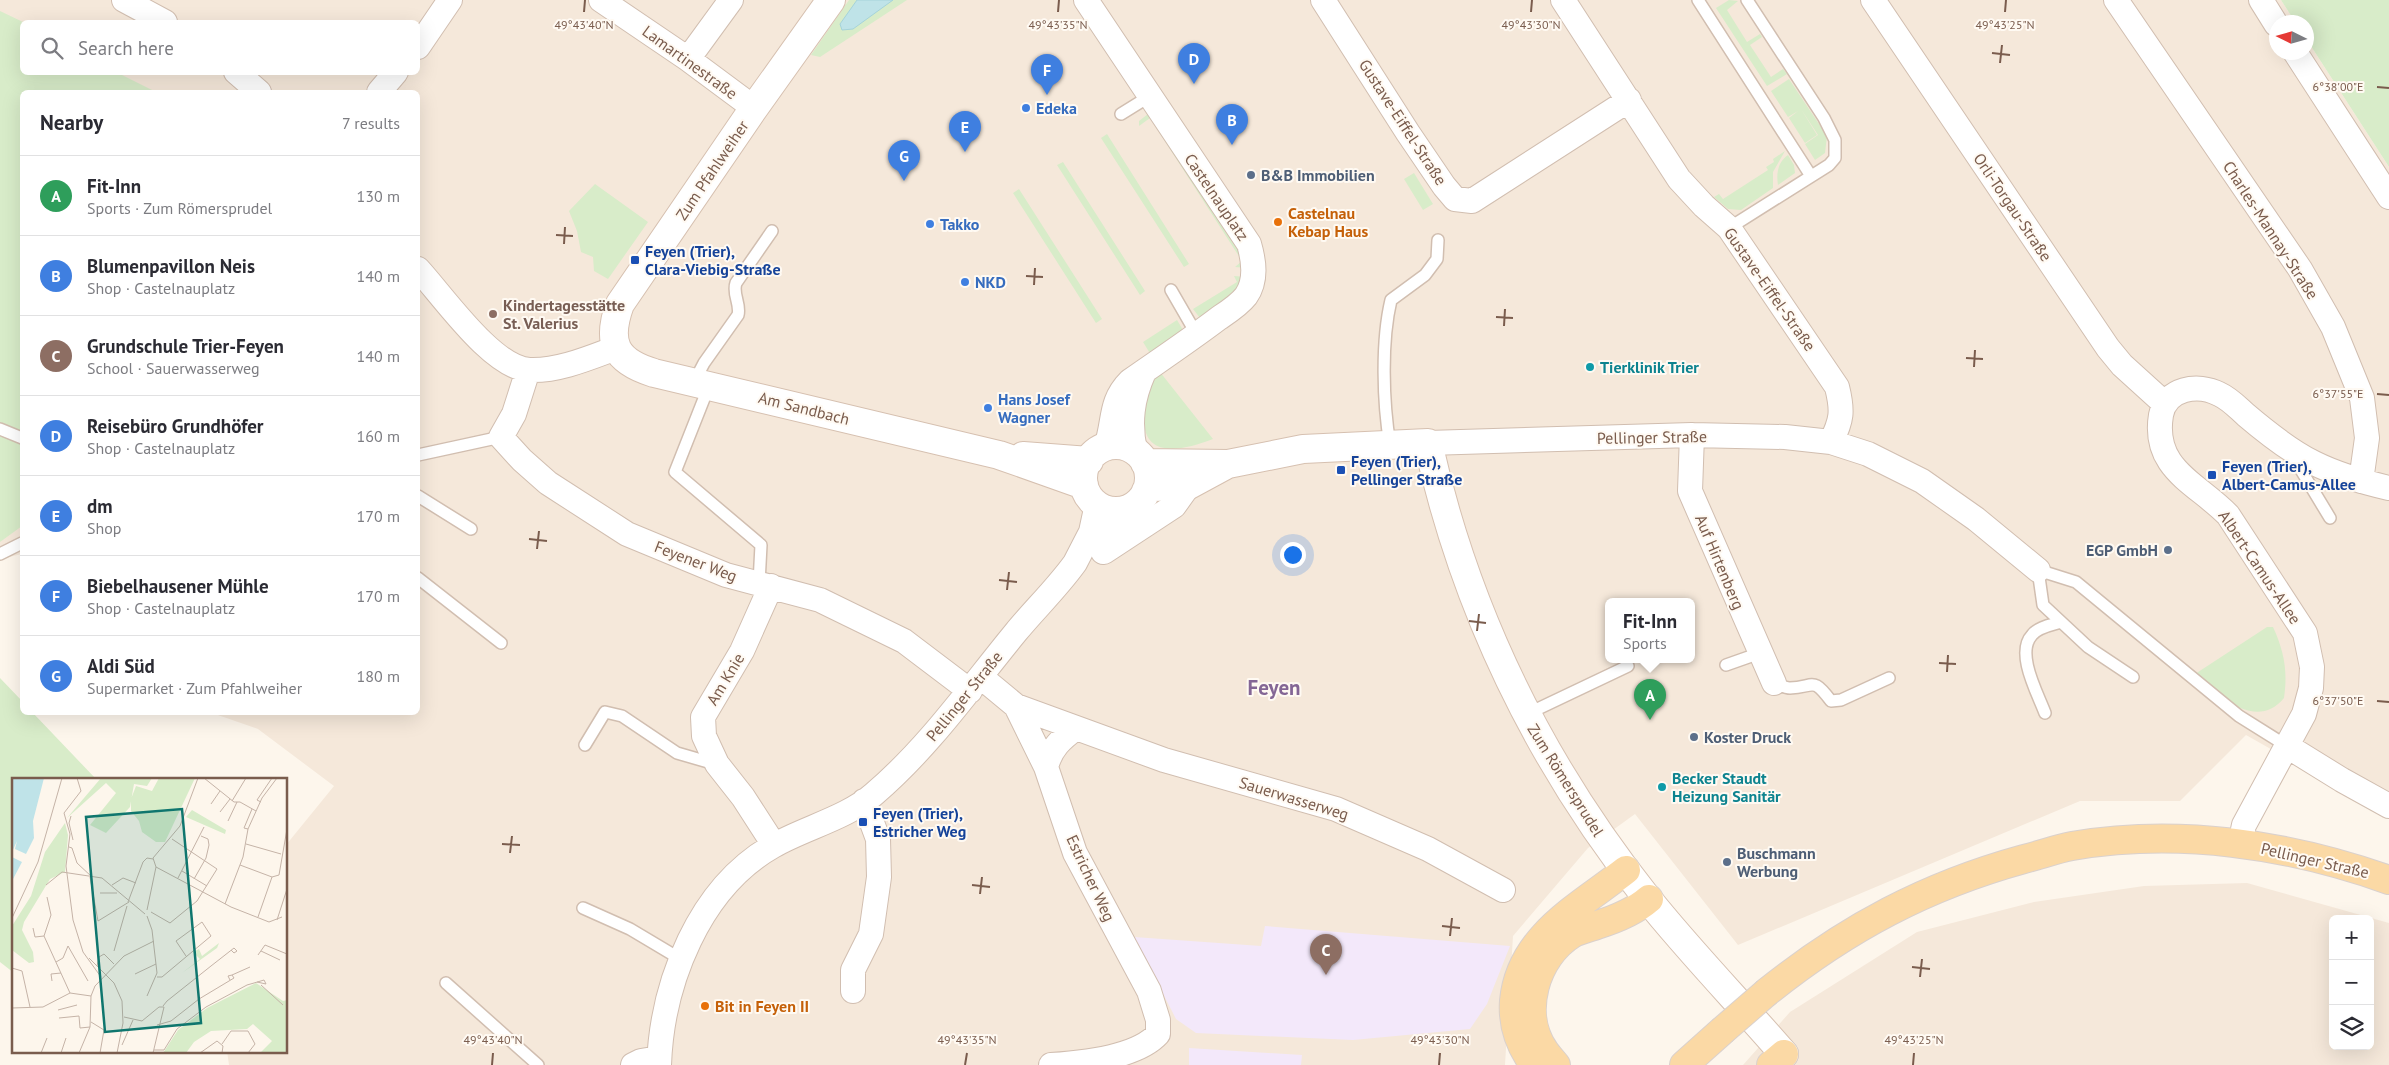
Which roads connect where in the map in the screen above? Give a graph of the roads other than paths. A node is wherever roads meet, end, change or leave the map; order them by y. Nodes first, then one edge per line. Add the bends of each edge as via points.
1 (124, 0) edge
2 (450, 0) edge
3 (601, 0) edge
4 (731, 0) edge
5 (831, 0) edge
6 (1086, 0) edge
7 (1323, 0) edge
8 (1563, 0) edge
9 (1698, 0) edge
10 (1748, 0) edge
11 (1873, 0) edge
12 (2116, 0) edge
13 (2261, 0) edge
14 (2270, 15) edge
15 (161, 20) edge
16 (420, 45) edge
17 (688, 59) junction
18 (2300, 60) edge
19 (239, 75) edge
20 (393, 75) edge
21 (257, 90) edge
22 (381, 90) edge
23 (1150, 96) junction
24 (1629, 100) junction
25 (754, 108) junction
26 (1121, 114) dead end
27 (1811, 176) junction
28 (2389, 197) edge
29 (1729, 228) junction
30 (772, 231) dead end
31 (1438, 240) dead end
32 (420, 272) edge
33 (1171, 290) dead end
34 (1197, 335) junction
35 (616, 348) junction
36 (528, 370) junction
37 (1144, 371) junction
38 (702, 384) junction
39 (2165, 404) junction
40 (0, 429) edge
41 (1692, 435) junction
42 (20, 437) edge
43 (501, 437) junction
44 (1831, 442) junction
45 (1428, 443) junction
46 (1390, 445) junction
47 (420, 454) edge
48 (2298, 454) junction
49 (1140, 457) junction
50 (1228, 464) junction
51 (1094, 474) junction
52 (2361, 481) junction
53 (1189, 485) junction
54 (2389, 488) edge
55 (1146, 491) junction
56 (420, 497) edge
57 (1123, 510) junction
58 (2330, 518) dead end
59 (471, 529) dead end
60 (20, 544) edge
61 (1104, 552) junction
62 (0, 554) edge
63 (2038, 570) junction
64 (420, 580) edge
65 (765, 584) junction
66 (1058, 585) junction
67 (2060, 622) junction
68 (501, 643) dead end
69 (1760, 653) junction
70 (1726, 665) dead end
71 (1628, 666) dead end
72 (2133, 676) dead end
73 (1889, 678) dead end
74 (1774, 683) joint
75 (975, 684) junction
76 (1016, 706) junction
77 (2045, 713) dead end
78 (1526, 715) junction
79 (1076, 728) junction
80 (585, 744) dead end
81 (2287, 746) junction
82 (716, 764) junction
83 (1046, 766) junction
84 (864, 801) junction
85 (2389, 806) edge
86 (2240, 844) junction
87 (774, 845) junction
88 (1626, 870) junction
89 (2389, 880) edge
90 (1503, 890) dead end
91 (1648, 900) junction
92 (583, 908) dead end
93 (682, 960) junction
94 (446, 982) dead end
95 (852, 991) dead end
96 (659, 1061) edge
97 (1783, 1061) edge
98 (538, 1065) edge
99 (633, 1065) edge
100 (1051, 1065) edge
101 (1534, 1065) edge
102 (1556, 1065) edge
103 (1684, 1065) edge

1 - 15 street
2 - 16 street
3 - 17 street, Lamartinestraße
4 - 17 street
5 - 25 street, Zum Pfahlweiher
6 - 23 street, Castelnauplatz
7 - 24 street, Gustave-Eiffel-Straße via 1408,133 1455,199 1472,200
8 - 24 street, Gustave-Eiffel-Straße
9 - 27 lane
10 - 27 lane via 1835,140 1835,158
11 - 39 street, Orli-Torgau-Straße via 2108,348 2122,366
12 - 52 street, Charles-Mannay-Straße via 2300,269 2333,327 2362,398 2368,438
13 - 14 street
17 - 25 street, Lamartinestraße
18 - 28 street
19 - 21 street
20 - 22 street
23 - 26 lane
23 - 34 street, Castelnauplatz via 1249,244 1254,259 1254,272 1245,296
24 - 29 street, Gustave-Eiffel-Straße via 1679,179
25 - 35 street, Zum Pfahlweiher via 620,304 613,329
27 - 29 lane
29 - 44 street, Gustave-Eiffel-Straße via 1837,387 1842,405 1841,422
30 - 38 lane via 736,283 738,315 704,363
31 - 46 lane via 1437,259 1425,275 1391,300 1386,320 1386,406
32 - 36 street via 499,358
33 - 34 lane
34 - 37 street, Castelnauplatz
35 - 36 street via 584,360
35 - 38 street, Am Sandbach via 629,363 641,369
36 - 43 street via 514,414
37 - 49 street via 1133,403 1132,434
37 - 51 street, Castelnauplatz via 1121,390 1115,402
38 - 51 street, Am Sandbach via 999,455
38 - 65 lane via 675,472 761,545
39 - 48 street via 2175,394 2189,388 2217,393
39 - 81 street, Albert-Camus-Allee via 2160,433 2168,460 2228,515 2305,634 2312,667 2311,688 2304,714
40 - 42 lane
41 - 44 street, Pellinger Straße via 1784,436
41 - 45 street, Pellinger Straße
41 - 69 street, Auf Hirtenberg via 1690,491
43 - 47 lane
43 - 65 street, Feyener Weg via 548,483 627,534 726,575
44 - 63 street, Pellinger Straße via 1868,454 1922,481 1976,518
45 - 46 street, Pellinger Straße
45 - 78 street, Zum Römersprudel via 1440,494 1476,604
46 - 50 street, Pellinger Straße via 1303,449
48 - 52 street via 2345,477
48 - 58 lane via 2301,470
49 - 50 street, Pellinger Straße
49 - 51 street via 1121,446
49 - 55 street via 1148,472
50 - 53 street, Pellinger Straße
51 - 57 street via 1105,509
51 - 66 street, Pellinger Straße via 1096,516 1087,541
52 - 54 street
53 - 55 street, Pellinger Straße via 1154,487
53 - 61 street, Pellinger Straße via 1174,506
55 - 57 street via 1133,506
56 - 59 lane
57 - 61 street, Pellinger Straße
60 - 62 lane
61 - 66 street, Pellinger Straße via 1096,562
63 - 67 lane via 2043,606
63 - 81 lane via 2076,582 2239,716
64 - 68 lane
65 - 75 street, Feyener Weg via 820,600 904,641
65 - 82 street, Am Knie via 742,651 703,717 704,736
66 - 75 street, Pellinger Straße
67 - 72 lane via 2088,647
67 - 77 lane via 2032,634 2026,644 2026,662
69 - 70 lane
69 - 74 street, Auf Hirtenberg
71 - 78 lane
73 - 74 lane via 1841,700 1830,701 1821,688 1810,683 1788,688
75 - 76 street, Estricher Weg
75 - 84 street, Pellinger Straße via 910,761
76 - 79 street, Sauerwasserweg
76 - 83 street, Estricher Weg
78 - 88 street, Zum Römersprudel via 1570,790
79 - 83 street via 1059,741
79 - 90 street, Sauerwasserweg via 1164,760 1336,809 1428,849
80 - 82 lane via 604,712 622,716 677,753
81 - 85 street
81 - 86 street, Albert-Camus-Allee via 2244,825
82 - 87 street, Am Knie
83 - 100 street, Estricher Weg via 1075,853 1149,991 1158,1020 1158,1034 1149,1044 1074,1063
84 - 87 street, Pellinger Straße
84 - 95 street via 878,839 879,876 871,934 853,970
86 - 89 main road, Pellinger Straße via 2348,865
86 - 103 main road, Pellinger Straße, bridge via 2158,839 2070,846 1975,874 1926,893 1862,925 1799,967
87 - 93 street, Pellinger Straße via 725,885 703,916
88 - 91 street, Zum Römersprudel
88 - 101 main road via 1558,922 1522,966 1516,983 1516,1030
91 - 97 street, Zum Römersprudel
91 - 102 main road via 1638,909 1572,934 1552,951 1542,966 1532,1002 1533,1016 1543,1049
92 - 93 lane via 630,929
93 - 96 street, Pellinger Straße via 668,1000
94 - 98 lane
96 - 99 street via 641,1061

